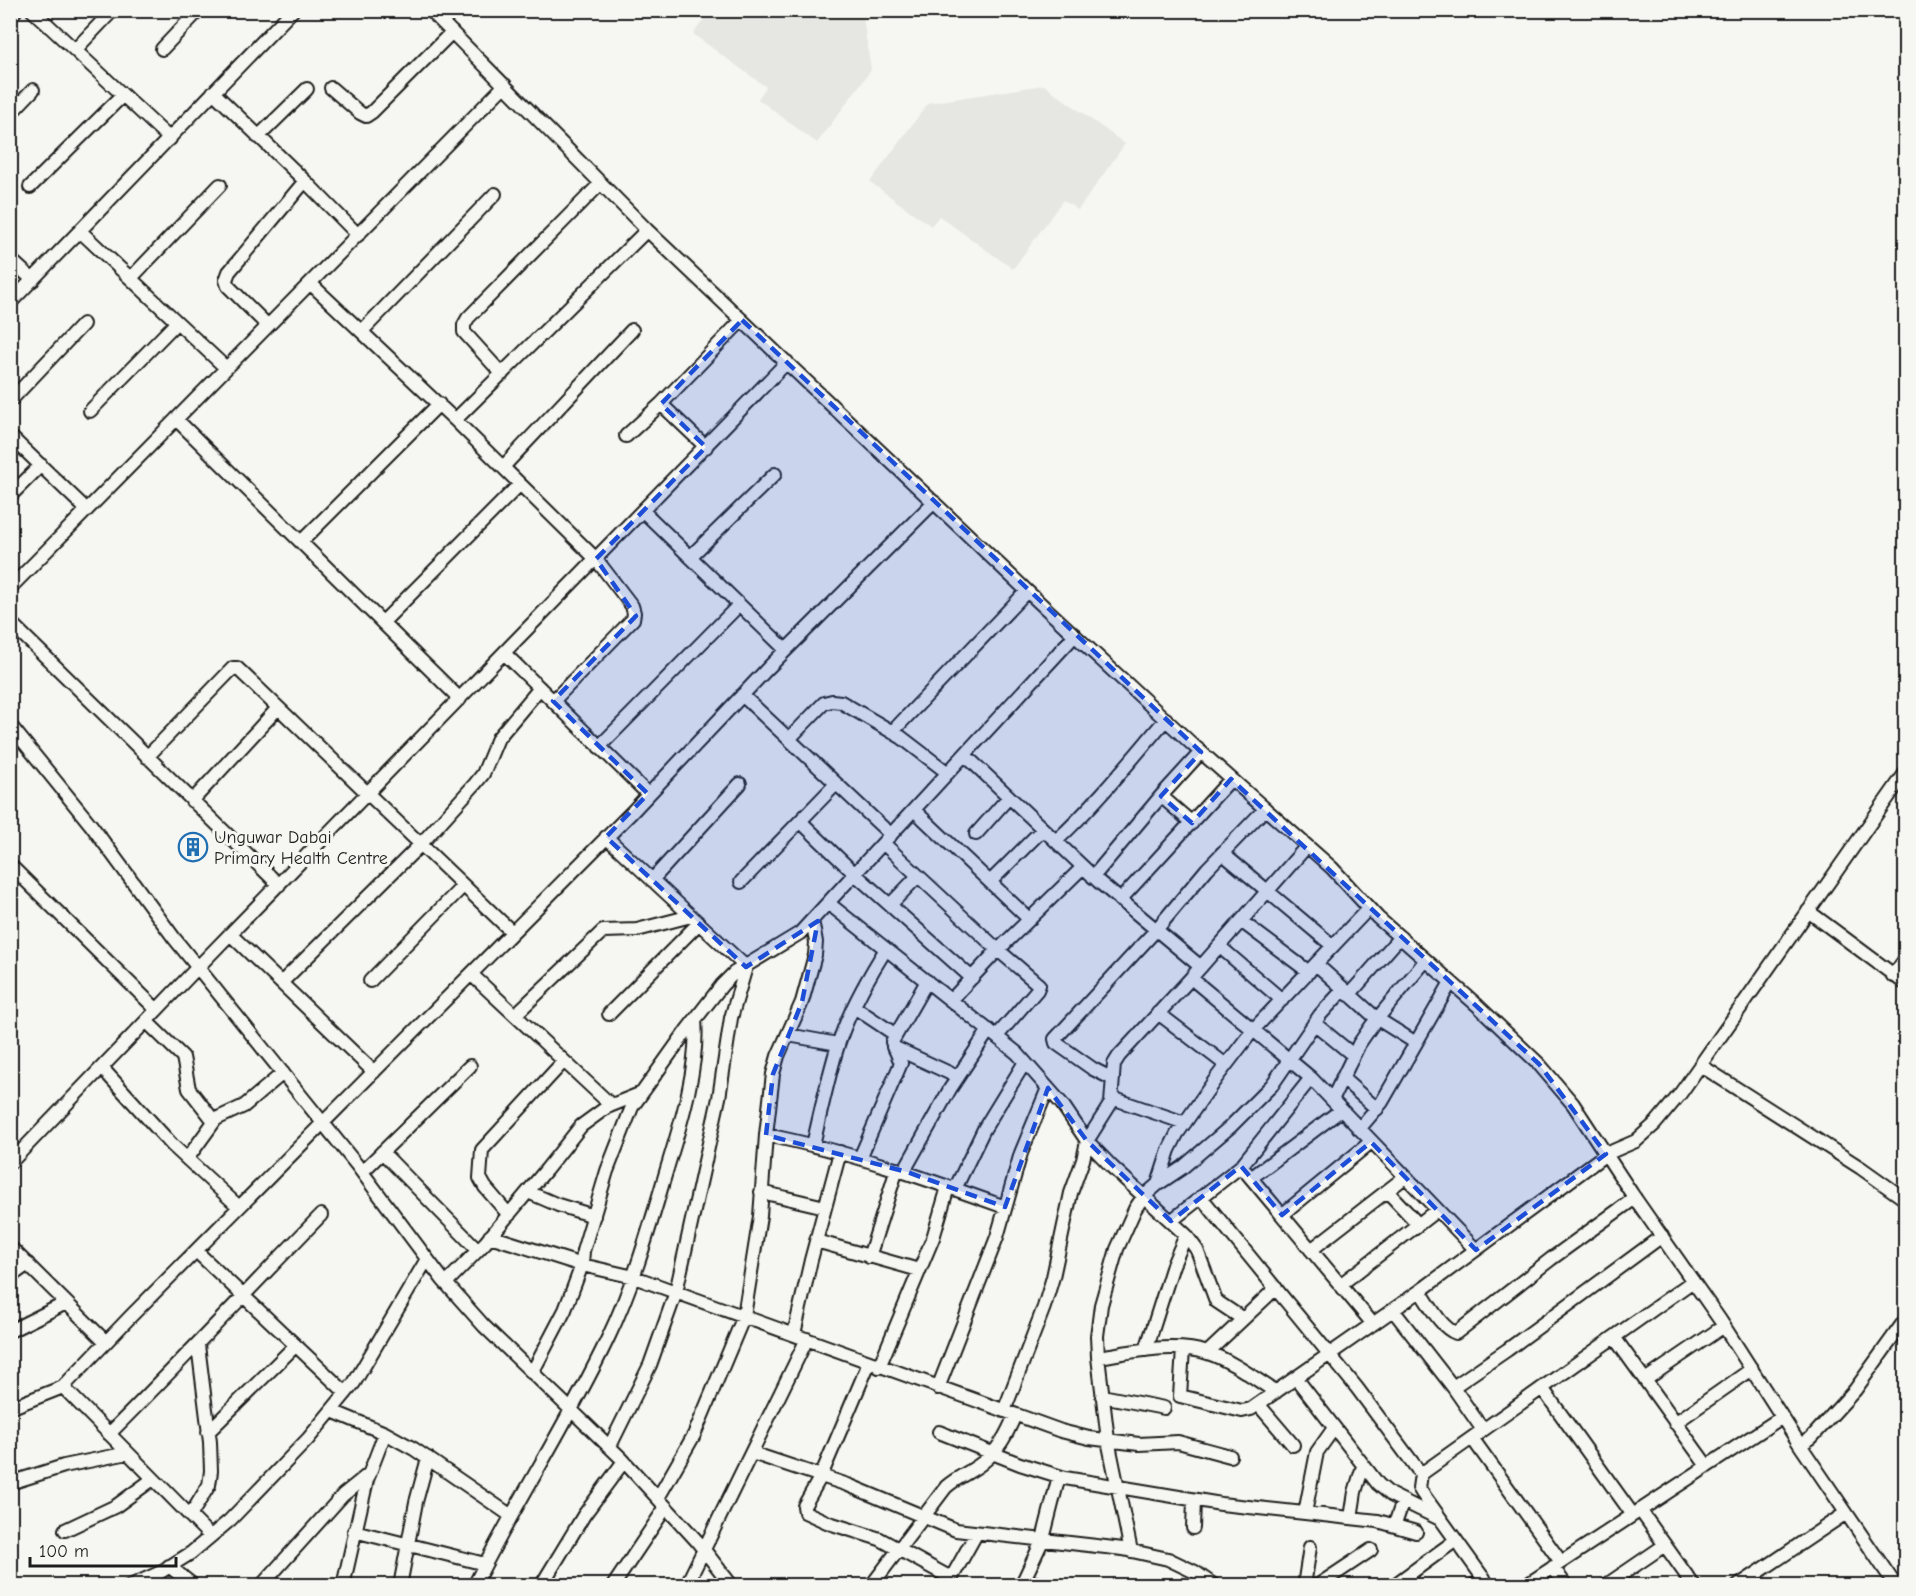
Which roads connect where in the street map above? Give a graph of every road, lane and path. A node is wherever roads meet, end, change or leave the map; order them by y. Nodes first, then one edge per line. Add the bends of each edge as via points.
1 (16, 10) edge
2 (32, 10) edge
3 (113, 10) edge
4 (200, 10) edge
5 (293, 10) edge
6 (430, 10) edge
7 (10, 16) edge
8 (452, 32) junction
9 (162, 49) dead end
10 (75, 50) junction
11 (505, 85) junction
12 (331, 88) dead end
13 (307, 89) dead end
14 (33, 90) dead end
15 (213, 92) junction
16 (123, 95) junction
17 (10, 114) edge
18 (258, 137) junction
19 (170, 139) junction
20 (305, 181) junction
21 (601, 183) junction
22 (220, 184) dead end
23 (30, 187) dead end
24 (495, 195) dead end
25 (647, 230) junction
26 (80, 231) junction
27 (358, 235) junction
28 (10, 259) edge
29 (131, 278) junction
30 (33, 280) junction
31 (310, 283) junction
32 (10, 303) edge
33 (742, 320) junction
34 (177, 322) junction
35 (83, 324) dead end
36 (268, 326) junction
37 (632, 330) dead end
38 (362, 331) junction
39 (787, 362) junction
40 (226, 368) junction
41 (502, 374) junction
42 (10, 401) edge
43 (439, 404) junction
44 (661, 404) junction
45 (90, 411) dead end
46 (176, 419) junction
47 (455, 420) junction
48 (10, 436) edge
49 (626, 436) dead end
50 (706, 447) junction
51 (41, 465) junction
52 (503, 467) junction
53 (775, 474) dead end
54 (520, 484) junction
55 (10, 496) edge
56 (934, 502) junction
57 (87, 510) junction
58 (643, 511) junction
59 (301, 542) junction
60 (690, 557) junction
61 (596, 559) junction
62 (10, 588) edge
63 (1027, 591) junction
64 (739, 605) junction
65 (10, 622) edge
66 (383, 622) junction
67 (1075, 635) junction
68 (786, 650) junction
69 (504, 653) junction
70 (540, 688) junction
71 (741, 695) junction
72 (460, 699) junction
73 (553, 701) junction
74 (278, 708) junction
75 (1166, 720) junction
76 (10, 725) edge
77 (892, 732) junction
78 (789, 739) junction
79 (599, 747) junction
80 (1201, 752) junction
81 (965, 755) junction
82 (147, 757) junction
83 (1905, 772) edge
84 (948, 773) junction
85 (1231, 779) junction
86 (740, 784) dead end
87 (836, 784) junction
88 (367, 794) junction
89 (648, 794) junction
90 (1161, 796) junction
91 (1009, 797) junction
92 (192, 801) junction
93 (1265, 809) junction
94 (914, 810) junction
95 (800, 821) junction
96 (1192, 823) junction
97 (1043, 829) junction
98 (976, 834) dead end
99 (606, 837) junction
100 (887, 839) junction
101 (1056, 841) junction
102 (420, 845) junction
103 (1306, 846) junction
104 (1222, 853) junction
105 (10, 865) edge
106 (1083, 867) junction
107 (855, 874) junction
108 (918, 876) junction
109 (1094, 877) junction
110 (652, 880) junction
111 (741, 882) dead end
112 (990, 882) junction
113 (279, 885) junction
114 (463, 886) junction
115 (1267, 891) junction
116 (1120, 900) junction
117 (828, 903) junction
118 (890, 905) junction
119 (1369, 908) junction
120 (1808, 911) junction
121 (1029, 919) junction
122 (695, 920) junction
123 (813, 920) junction
124 (1241, 921) junction
125 (1156, 930) junction
126 (512, 932) junction
127 (230, 934) junction
128 (1401, 937) junction
129 (1219, 946) junction
130 (1333, 946) junction
131 (886, 949) junction
132 (998, 950) junction
133 (1905, 958) edge
134 (1426, 960) junction
135 (746, 967) junction
136 (1201, 967) junction
137 (198, 968) junction
138 (1313, 968) junction
139 (471, 974) junction
140 (1893, 976) junction
141 (972, 978) junction
142 (1191, 978) junction
143 (370, 981) dead end
144 (927, 981) junction
145 (1451, 982) junction
146 (281, 983) junction
147 (1905, 984) edge
148 (1346, 992) junction
149 (951, 1000) junction
150 (1282, 1000) junction
151 (854, 1007) junction
152 (157, 1010) junction
153 (1158, 1013) junction
154 (609, 1014) dead end
155 (515, 1015) junction
156 (1376, 1018) junction
157 (695, 1020) junction
158 (146, 1021) junction
159 (1314, 1023) junction
160 (1253, 1030) junction
161 (993, 1033) junction
162 (788, 1035) junction
163 (894, 1041) junction
164 (1416, 1043) junction
165 (838, 1044) junction
166 (1353, 1055) junction
167 (1289, 1060) junction
168 (564, 1061) junction
169 (1024, 1062) junction
170 (1226, 1065) junction
171 (1700, 1065) junction
172 (470, 1066) dead end
173 (102, 1068) junction
174 (283, 1072) junction
175 (374, 1072) junction
176 (958, 1077) junction
177 (1311, 1078) junction
178 (1342, 1078) junction
179 (1113, 1079) junction
180 (1048, 1088) junction
181 (643, 1092) junction
182 (1112, 1098) junction
183 (1332, 1100) junction
184 (611, 1105) junction
185 (1377, 1109) junction
186 (1341, 1110) junction
187 (214, 1121) junction
188 (1185, 1123) junction
189 (323, 1124) junction
190 (1359, 1129) junction
191 (766, 1135) junction
192 (1087, 1141) junction
193 (1371, 1142) junction
194 (813, 1145) junction
195 (382, 1152) junction
196 (840, 1152) junction
197 (1606, 1154) junction
198 (860, 1158) junction
199 (187, 1159) junction
200 (10, 1163) edge
201 (1241, 1166) junction
202 (900, 1170) junction
203 (362, 1172) junction
204 (1405, 1177) junction
205 (1251, 1178) junction
206 (1158, 1184) junction
207 (952, 1188) junction
208 (762, 1191) junction
209 (1387, 1191) junction
210 (528, 1192) junction
211 (1143, 1197) junction
212 (1202, 1197) junction
213 (1635, 1198) junction
214 (1905, 1200) edge
215 (239, 1207) junction
216 (825, 1207) junction
217 (1005, 1207) junction
218 (1437, 1209) junction
219 (321, 1215) dead end
220 (509, 1215) junction
221 (1282, 1215) junction
222 (594, 1216) junction
223 (1171, 1221) junction
224 (1418, 1224) junction
225 (1186, 1235) junction
226 (490, 1236) junction
227 (1662, 1236) junction
228 (816, 1241) junction
229 (10, 1247) edge
230 (478, 1250) junction
231 (1311, 1250) junction
232 (1476, 1250) junction
233 (196, 1251) junction
234 (868, 1257) junction
235 (427, 1259) junction
236 (28, 1264) junction
237 (582, 1265) junction
238 (919, 1270) junction
239 (10, 1277) edge
240 (634, 1277) junction
241 (1693, 1281) junction
242 (446, 1283) junction
243 (1340, 1285) junction
244 (1276, 1288) junction
245 (1420, 1291) junction
246 (676, 1292) junction
247 (243, 1295) junction
248 (66, 1303) junction
249 (1393, 1310) junction
250 (744, 1316) junction
251 (1243, 1319) junction
252 (1905, 1319) edge
253 (1372, 1324) junction
254 (1724, 1326) junction
255 (10, 1331) edge
256 (794, 1334) junction
257 (1614, 1337) junction
258 (807, 1340) junction
259 (106, 1342) junction
260 (198, 1345) junction
261 (296, 1346) junction
262 (1183, 1349) junction
263 (1146, 1350) junction
264 (1207, 1353) junction
265 (1329, 1355) junction
266 (1098, 1356) junction
267 (874, 1365) junction
268 (1752, 1369) junction
269 (532, 1373) junction
270 (1296, 1378) junction
271 (1645, 1380) junction
272 (63, 1387) junction
273 (1453, 1387) junction
274 (938, 1388) junction
275 (1542, 1388) junction
276 (1276, 1392) junction
277 (346, 1394) junction
278 (1102, 1396) junction
279 (1258, 1404) junction
280 (10, 1408) edge
281 (1164, 1408) dead end
282 (571, 1410) junction
283 (332, 1411) junction
284 (1010, 1413) junction
285 (1782, 1417) junction
286 (1676, 1423) junction
287 (1334, 1428) junction
288 (1483, 1430) junction
289 (208, 1431) junction
290 (939, 1432) dead end
291 (385, 1433) junction
292 (109, 1434) junction
293 (1472, 1438) junction
294 (1108, 1440) junction
295 (1293, 1445) dead end
296 (1800, 1445) junction
297 (610, 1446) junction
298 (752, 1453) junction
299 (128, 1454) junction
300 (992, 1454) junction
301 (1230, 1456) dead end
302 (428, 1458) junction
303 (624, 1461) junction
304 (1363, 1466) junction
305 (1707, 1466) junction
306 (369, 1474) junction
307 (1421, 1474) junction
308 (822, 1476) junction
309 (1059, 1476) junction
310 (153, 1479) junction
311 (10, 1483) edge
312 (1118, 1485) junction
313 (1194, 1500) junction
314 (1403, 1501) junction
315 (662, 1502) junction
316 (1636, 1512) junction
317 (1305, 1513) junction
318 (1846, 1513) junction
319 (510, 1515) junction
320 (190, 1516) junction
321 (924, 1517) junction
322 (1351, 1518) junction
323 (1442, 1520) junction
324 (1395, 1524) junction
325 (1193, 1528) dead end
326 (64, 1530) dead end
327 (354, 1532) junction
328 (1416, 1532) dead end
329 (976, 1534) junction
330 (210, 1536) junction
331 (1042, 1539) junction
332 (1456, 1540) junction
333 (408, 1544) junction
334 (1665, 1545) junction
335 (1310, 1547) dead end
336 (899, 1548) junction
337 (704, 1550) junction
338 (1371, 1550) dead end
339 (1131, 1551) junction
340 (485, 1564) junction
341 (1557, 1564) junction
342 (169, 1566) junction
343 (949, 1582) edge
344 (1022, 1582) edge
345 (1487, 1582) edge
346 (133, 1585) edge
347 (874, 1585) edge
348 (194, 1586) edge
349 (261, 1586) edge
350 (343, 1586) edge
351 (400, 1586) edge
352 (474, 1586) edge
353 (541, 1586) edge
354 (613, 1586) edge
355 (686, 1586) edge
356 (732, 1586) edge
357 (1044, 1586) edge
358 (1215, 1586) edge
359 (1305, 1586) edge
360 (1317, 1586) edge
361 (1393, 1586) edge
362 (1473, 1586) edge
363 (1525, 1586) edge
364 (1566, 1586) edge
365 (1605, 1586) edge
366 (1694, 1586) edge
367 (1738, 1586) edge
368 (1896, 1586) edge

1 - 7 street
2 - 10 street
3 - 10 street
4 - 9 street
5 - 15 street
6 - 8 street
8 - 11 street
8 - 12 street via 366,116
10 - 16 street
11 - 21 street
11 - 27 street
13 - 18 street
14 - 17 street
15 - 18 street
15 - 19 street
16 - 19 street
16 - 23 street
18 - 20 street
19 - 26 street
20 - 27 street
20 - 36 street via 226,280
21 - 25 street
21 - 41 street via 464,325 464,332
22 - 29 street
24 - 38 street
25 - 33 street
25 - 41 street
26 - 29 street
26 - 30 street
27 - 31 street
28 - 30 street
29 - 34 street
30 - 32 street
31 - 36 street
31 - 38 street
33 - 39 street
33 - 44 street
34 - 40 street
34 - 45 street
35 - 42 street
36 - 40 street
37 - 52 street
38 - 43 street
39 - 50 street
39 - 56 street
40 - 46 street
41 - 47 street
43 - 47 street
43 - 59 street
44 - 49 street
44 - 50 street
46 - 57 street
46 - 59 street
47 - 52 street
48 - 51 street
50 - 58 street
51 - 55 street
51 - 57 street
52 - 54 street
53 - 60 street
54 - 61 street
54 - 66 street
56 - 63 street
56 - 68 street
57 - 62 street
58 - 60 street
58 - 61 street
59 - 66 street
60 - 64 street
61 - 69 street
61 - 73 street via 632,606 633,619
63 - 67 street
63 - 77 street
64 - 68 street
64 - 79 street
65 - 82 street
66 - 72 street
67 - 75 street
67 - 81 street
68 - 71 street
69 - 70 street
69 - 72 street
70 - 73 street
70 - 102 street via 498,738 483,774
71 - 78 street
71 - 89 street
72 - 88 street
73 - 79 street
74 - 82 street via 245,674 232,668
74 - 88 street
74 - 92 street
75 - 80 street
75 - 101 street
76 - 137 street
77 - 78 street via 841,702 832,701 824,703
77 - 84 street
78 - 87 street
79 - 89 street
80 - 85 street
80 - 90 street
81 - 84 street
81 - 91 street
82 - 92 street
83 - 120 street
84 - 94 street
85 - 93 street
85 - 96 street
86 - 110 street
87 - 95 street
87 - 100 street
88 - 102 street
88 - 113 street
89 - 99 street
90 - 96 street
90 - 109 street
91 - 97 street
91 - 98 street
92 - 113 street
93 - 103 street
93 - 104 street
94 - 100 street
94 - 112 street
95 - 107 street
95 - 111 street
96 - 116 street
97 - 101 street
97 - 112 street
99 - 110 street
99 - 126 street
100 - 107 street
100 - 108 street
101 - 106 street
102 - 114 street
102 - 146 street
103 - 115 street
103 - 119 street
104 - 115 street
104 - 125 street
105 - 152 street
106 - 109 street
106 - 121 street
107 - 117 street
107 - 118 street
108 - 118 street
108 - 132 street
109 - 116 street
110 - 122 street
112 - 121 street
113 - 127 street
114 - 126 street
114 - 143 street
115 - 124 street
115 - 130 street
116 - 125 street
117 - 123 street
117 - 131 street
118 - 141 street
119 - 128 street
119 - 130 street
120 - 140 street
120 - 171 street
121 - 132 street
122 - 135 street
122 - 154 street
122 - 155 street via 638,930 603,931
123 - 135 street via 800,933
123 - 162 street via 815,955
124 - 129 street
124 - 138 street
125 - 136 street
125 - 179 street via 1055,1039 1084,1064
126 - 139 street
127 - 137 street
127 - 146 street
128 - 134 street
128 - 148 street
129 - 136 street
129 - 150 street
130 - 138 street
131 - 144 street
131 - 151 street
132 - 141 street
132 - 161 street via 1039,987
133 - 140 street
134 - 145 street
134 - 156 street
135 - 157 street via 722,985
135 - 246 street via 731,1018 719,1098
136 - 142 street
137 - 152 street
137 - 174 street
138 - 148 street
138 - 150 street
139 - 155 street
139 - 175 street
140 - 147 street
141 - 149 street
142 - 153 street
142 - 160 street
144 - 149 street
144 - 163 street
145 - 164 street
145 - 197 street via 1539,1064 1573,1104
146 - 175 street
148 - 156 street
148 - 159 street
149 - 161 street
150 - 160 street
151 - 163 street
151 - 165 street
152 - 158 street
153 - 170 street
153 - 179 street via 1119,1056
155 - 168 street
156 - 164 street
156 - 166 street
157 - 181 street
157 - 240 street via 696,1046 683,1108
158 - 173 street
158 - 187 street via 183,1057 189,1089
159 - 166 street
159 - 167 street
160 - 167 street
160 - 170 street
161 - 169 street
161 - 176 street
162 - 165 street
162 - 191 street via 773,1074
163 - 176 street
163 - 198 street via 901,1063
164 - 185 street
165 - 194 street
166 - 178 street
167 - 177 street
167 - 206 street via 1272,1084 1230,1127
168 - 184 street
168 - 220 street via 482,1150 480,1178
169 - 180 street
169 - 207 street
170 - 188 street
171 - 197 street via 1655,1124 1636,1141
171 - 214 street
172 - 195 street
173 - 199 street
173 - 200 street
174 - 187 street via 244,1106
174 - 189 street
175 - 189 street
176 - 202 street
177 - 183 street
177 - 201 street
178 - 183 street
178 - 185 street
179 - 182 street
180 - 192 street
180 - 217 street
181 - 184 street
181 - 222 street via 626,1119
182 - 188 street
182 - 192 street
183 - 186 street
184 - 210 street via 580,1126
185 - 190 street
186 - 190 street
186 - 205 street
187 - 199 street
188 - 206 street via 1169,1150
189 - 203 street
189 - 215 street
190 - 193 street
191 - 194 street
191 - 208 street
192 - 211 street
192 - 284 street via 1053,1277
193 - 204 street
193 - 221 street
194 - 196 street
195 - 203 street
195 - 230 street
196 - 198 street
196 - 216 street
197 - 213 street
197 - 232 street
198 - 202 street
199 - 215 street
201 - 205 street
201 - 212 street
202 - 207 street
202 - 234 street
203 - 235 street
204 - 209 street
204 - 218 street
205 - 221 street
206 - 211 street
207 - 217 street
207 - 238 street
208 - 216 street
208 - 250 street
209 - 224 street
209 - 231 street
210 - 220 street
210 - 222 street
211 - 223 street
211 - 266 street via 1117,1249 1101,1305
212 - 223 street
212 - 244 street
213 - 227 street
213 - 245 street via 1456,1333 1445,1325
215 - 233 street
216 - 228 street
217 - 274 street
218 - 224 street
218 - 232 street
219 - 247 street
220 - 226 street
221 - 231 street
222 - 237 street
223 - 225 street
224 - 243 street
225 - 251 street via 1197,1250 1216,1301
225 - 263 street
226 - 230 street
226 - 237 street
227 - 241 street
227 - 273 street
228 - 234 street
228 - 256 street
229 - 236 street
230 - 242 street
231 - 243 street
232 - 245 street
233 - 247 street
233 - 259 street
234 - 238 street
235 - 242 street
235 - 277 street
236 - 239 street
236 - 248 street
237 - 240 street
237 - 269 street via 565,1310
238 - 267 street
240 - 246 street
240 - 282 street via 609,1337
241 - 254 street
241 - 257 street
242 - 269 street
243 - 253 street
244 - 251 street
244 - 265 street
245 - 249 street
246 - 250 street
246 - 297 street via 650,1365
247 - 260 street
247 - 261 street
248 - 255 street
248 - 259 street
249 - 253 street
249 - 273 street
250 - 256 street
250 - 315 street
251 - 264 street
252 - 296 street via 1855,1390
253 - 265 street
254 - 268 street
254 - 271 street
256 - 258 street
257 - 271 street
257 - 275 street
258 - 267 street
258 - 298 street
259 - 272 street
260 - 289 street
260 - 292 street
261 - 277 street
261 - 289 street
262 - 263 street
262 - 264 street
262 - 279 street via 1180,1396 1242,1411
263 - 266 street
264 - 276 street
265 - 270 street
265 - 307 street
266 - 278 street
267 - 274 street
267 - 308 street
268 - 285 street
268 - 286 street
269 - 282 street
270 - 276 street
270 - 287 street
271 - 286 street
272 - 280 street
272 - 292 street
273 - 288 street
274 - 284 street
275 - 288 street
275 - 316 street
276 - 279 street
277 - 283 street
278 - 281 street
278 - 294 street
279 - 295 street
282 - 297 street
282 - 319 street
283 - 291 street
283 - 330 street via 238,1512
284 - 294 street via 1061,1431
284 - 300 street via 1005,1439
285 - 296 street
285 - 305 street
286 - 305 street
287 - 304 street
287 - 317 street via 1317,1452
288 - 293 street
289 - 320 street via 209,1485
290 - 300 street
291 - 302 street
291 - 306 street
292 - 299 street
293 - 307 street
293 - 341 street
294 - 301 street via 1148,1445 1178,1442
294 - 312 street
296 - 318 street
297 - 303 street
298 - 308 street
298 - 337 street
299 - 310 street
299 - 311 street via 64,1466
300 - 309 street
300 - 321 street via 952,1482
302 - 319 street
302 - 333 street
303 - 315 street
303 - 353 street via 584,1515
304 - 314 street via 1378,1484
304 - 322 street
305 - 316 street
306 - 327 street
306 - 349 street via 343,1495
307 - 323 street via 1419,1488
308 - 321 street
308 - 336 street via 804,1506 808,1515
309 - 312 street
309 - 331 street
310 - 320 street
310 - 326 street via 116,1506
312 - 313 street
312 - 339 street
313 - 317 street
313 - 325 street
314 - 323 street
314 - 324 street
315 - 337 street
315 - 354 street
316 - 334 street
316 - 341 street
317 - 322 street
318 - 367 street
318 - 368 street
319 - 340 street
320 - 330 street
321 - 329 street
321 - 336 street
322 - 324 street
323 - 332 street
324 - 328 street
327 - 333 street
327 - 350 street
329 - 331 street
329 - 343 street
330 - 342 street
331 - 339 street
331 - 344 street
332 - 345 street
332 - 361 street
333 - 340 street
333 - 351 street
334 - 365 street
334 - 366 street
335 - 359 street
336 - 343 street
336 - 347 street
337 - 355 street
337 - 356 street
338 - 360 street
339 - 358 street via 1168,1559
340 - 352 street
341 - 363 street
341 - 364 street
342 - 346 street
342 - 348 street
344 - 357 street
345 - 362 street

